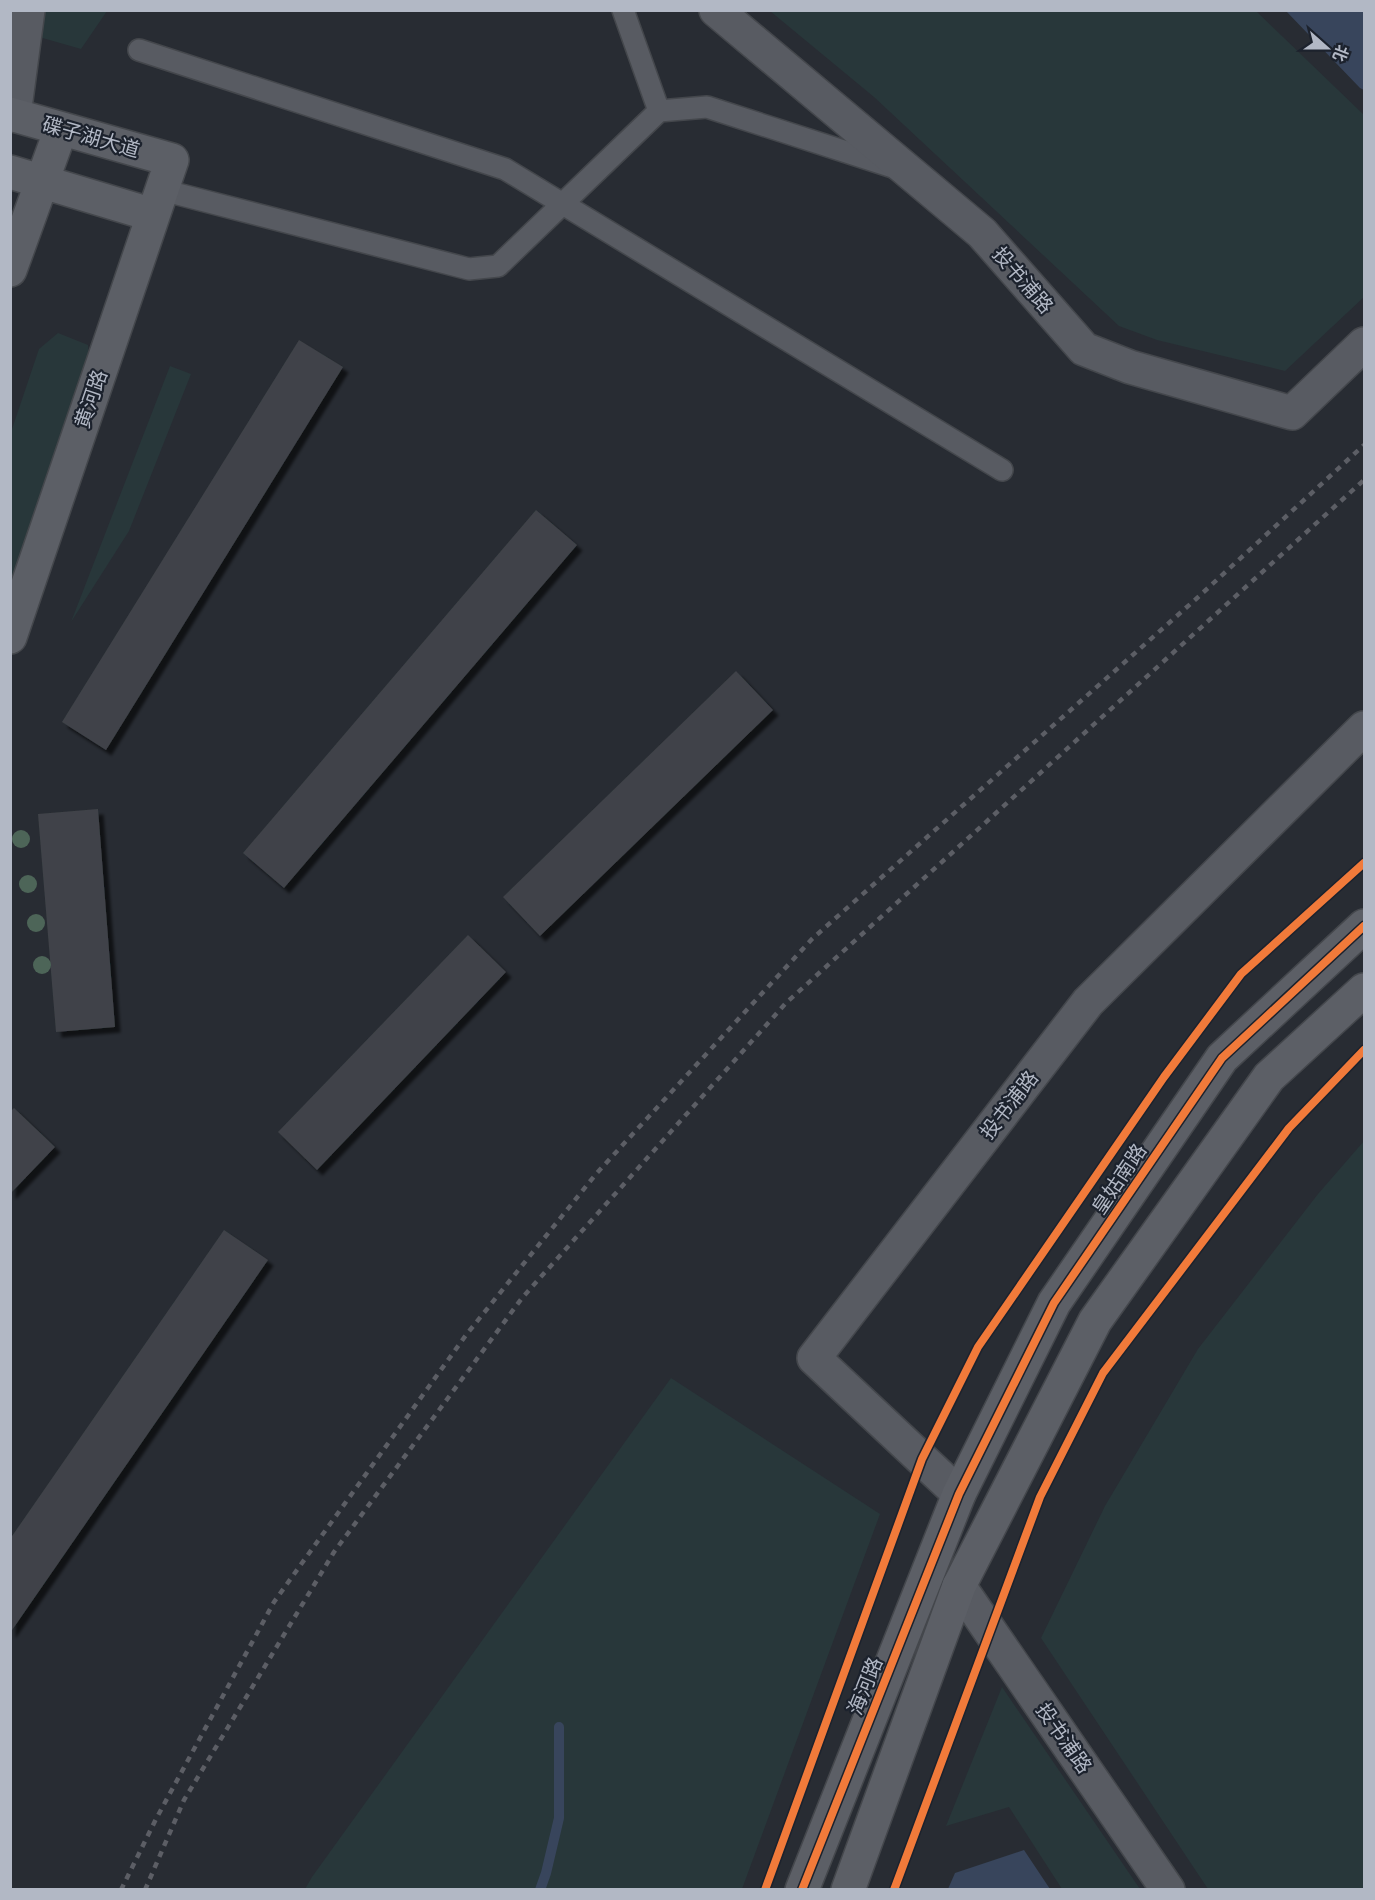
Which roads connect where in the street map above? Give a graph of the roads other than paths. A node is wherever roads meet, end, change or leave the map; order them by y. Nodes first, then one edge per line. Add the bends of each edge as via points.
1 (28, 10) edge
2 (623, 10) edge
3 (716, 10) edge
4 (139, 50) dead end
5 (659, 111) junction
6 (12, 115) edge
7 (61, 129) junction
8 (10, 171) edge
9 (909, 172) junction
10 (42, 181) junction
11 (162, 188) junction
12 (562, 204) junction
13 (10, 270) edge
14 (1365, 345) edge
15 (1002, 470) dead end
16 (10, 637) edge
17 (1365, 728) edge
18 (1365, 926) edge
19 (1365, 990) edge
20 (960, 1494) junction
21 (959, 1586) junction
22 (802, 1890) edge
23 (848, 1890) edge
24 (1168, 1890) edge

1 - 6 street
2 - 5 lane
3 - 9 street, 投书浦路
4 - 12 lane via 505,169
5 - 9 lane via 707,107
5 - 12 lane
6 - 7 street, 碟子湖大道
7 - 10 street
7 - 11 street, 碟子湖大道
8 - 10 street
9 - 14 street, 投书浦路 via 982,233 1084,349 1130,367 1292,413
10 - 11 street
10 - 13 street
11 - 12 lane via 469,269 498,266
11 - 16 street, 黄河路
12 - 15 lane
17 - 20 street, 投书浦路 via 1088,1002 814,1358
18 - 20 street, 皇姑南路 via 1222,1058 1054,1303
19 - 21 street via 1269,1077 1095,1321
20 - 22 street, 海河路
21 - 23 street
21 - 24 street, 投书浦路

